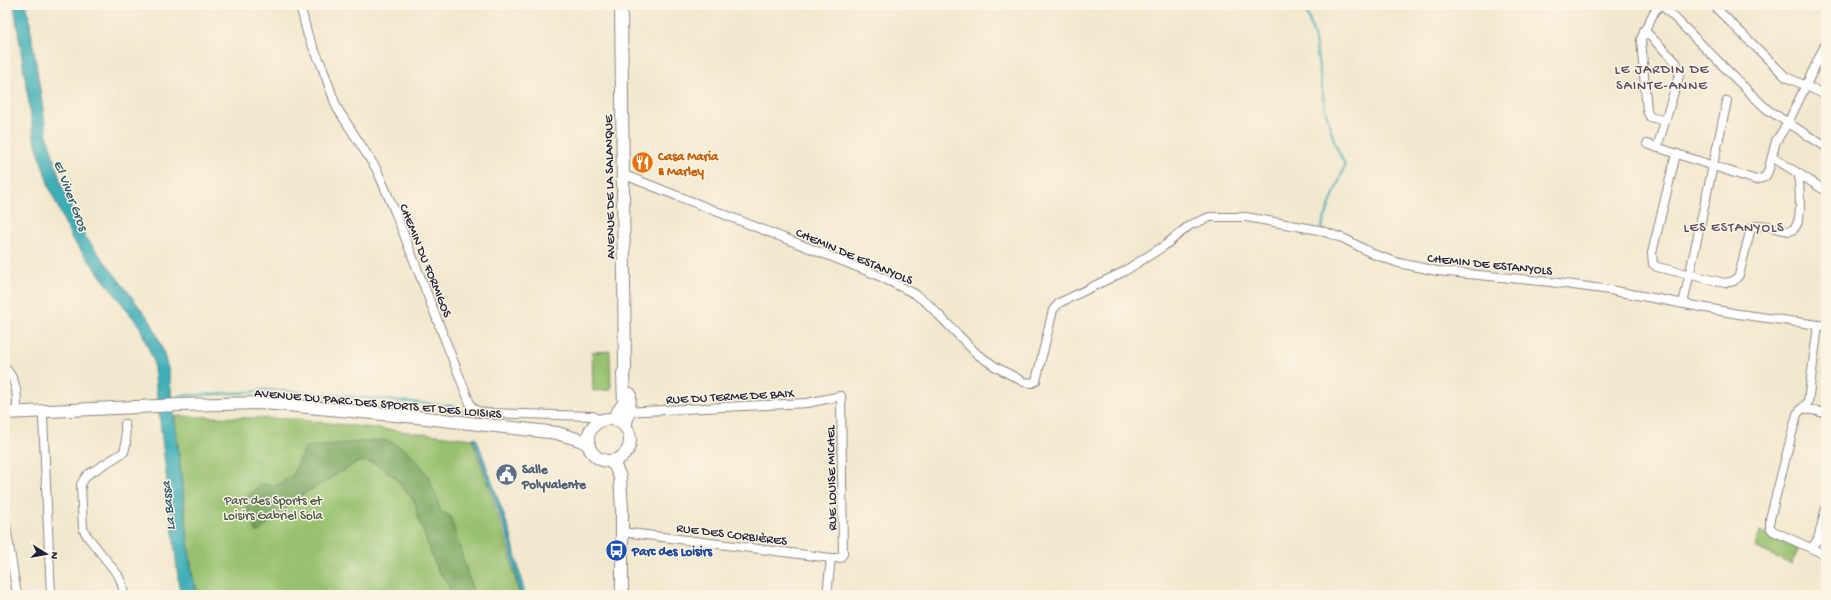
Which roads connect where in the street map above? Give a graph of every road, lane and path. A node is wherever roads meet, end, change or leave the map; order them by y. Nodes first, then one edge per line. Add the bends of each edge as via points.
1 (300, 5) edge
2 (621, 5) edge
3 (1661, 5) edge
4 (1713, 5) edge
5 (1644, 30) junction
6 (1826, 43) edge
7 (1805, 86) junction
8 (1826, 95) edge
9 (1727, 102) dead end
10 (1666, 119) junction
11 (1788, 123) junction
12 (1647, 144) dead end
13 (1826, 147) edge
14 (1657, 148) junction
15 (1676, 154) junction
16 (1772, 157) junction
17 (1714, 166) junction
18 (1799, 173) junction
19 (622, 174) junction
20 (1826, 191) edge
21 (1690, 274) junction
22 (1683, 304) junction
23 (1822, 326) edge
24 (5, 368) edge
25 (841, 396) joint
26 (1803, 408) junction
27 (18, 412) junction
28 (5, 413) edge
29 (1826, 413) edge
30 (621, 414) junction
31 (42, 418) dead end
32 (125, 424) dead end
33 (596, 425) junction
34 (557, 433) junction
35 (589, 445) junction
36 (623, 456) junction
37 (610, 461) junction
38 (1826, 508) edge
39 (622, 510) junction
40 (5, 520) edge
41 (622, 532) junction
42 (1812, 548) junction
43 (1826, 555) edge
44 (831, 558) junction
45 (840, 558) joint
46 (17, 595) edge
47 (52, 595) edge
48 (124, 595) edge
49 (622, 595) edge
50 (827, 595) edge

1 - 33 street, CHEMIN DU FORMIGOS via 308,36 337,108 377,170 471,406 486,413 593,416
2 - 19 main road, AVENUE DE LA SALANQUE
3 - 5 street
3 - 11 street via 1768,110
4 - 7 street via 1786,76
5 - 10 street via 1641,39 1647,111 1650,117
5 - 10 street via 1676,62 1680,72
6 - 7 street
7 - 8 street
7 - 11 street
9 - 17 street
10 - 14 street
11 - 13 street
11 - 16 street via 1776,141
12 - 14 street
14 - 15 street
15 - 17 street
15 - 21 street via 1651,258 1657,267
16 - 17 street via 1768,172 1756,180
16 - 18 street
17 - 21 street
18 - 20 street
18 - 21 street via 1800,219 1794,230 1785,231 1754,225 1739,274 1734,282 1725,283
19 - 22 street, CHEMIN DE ESTANYOLS via 847,263 915,294 977,354 1001,370 1024,382 1032,383 1036,381 1053,310 1059,303 1123,272 1164,246 1190,225 1210,217 1246,217 1319,230 1399,263 1437,271 1551,282
19 - 30 main road, AVENUE DE LA SALANQUE via 624,368 628,374 629,387
21 - 22 street
22 - 23 street, CHEMIN DE ESTANYOLS
23 - 26 street via 1808,402
24 - 27 street via 12,375
25 - 30 street, RUE DU TERME DE BAIX via 807,403
25 - 45 street, RUE LOUISE MICHEL via 843,554
26 - 29 street
26 - 42 street via 1797,414 1770,526 1773,531
27 - 28 main road, AVENUE DU PARC DES SPORTS ET DES LOISIRS
27 - 34 main road, AVENUE DU PARC DES SPORTS ET DES LOISIRS via 264,403
30 - 33 main road
30 - 36 main road via 630,438
31 - 47 street
32 - 48 street via 124,452 87,475 82,484 83,529 118,575
33 - 34 main road, AVENUE DU PARC DES SPORTS ET DES LOISIRS
33 - 35 main road via 589,434
34 - 35 main road, AVENUE DU PARC DES SPORTS ET DES LOISIRS
35 - 37 main road via 595,456
36 - 37 main road
36 - 39 main road via 626,479
37 - 39 main road via 620,477
38 - 42 street via 1818,539
39 - 41 main road
40 - 46 street
41 - 44 street, RUE DES CORBIÈRES
41 - 49 main road
42 - 43 street
44 - 45 street, RUE DES CORBIÈRES
44 - 50 street

